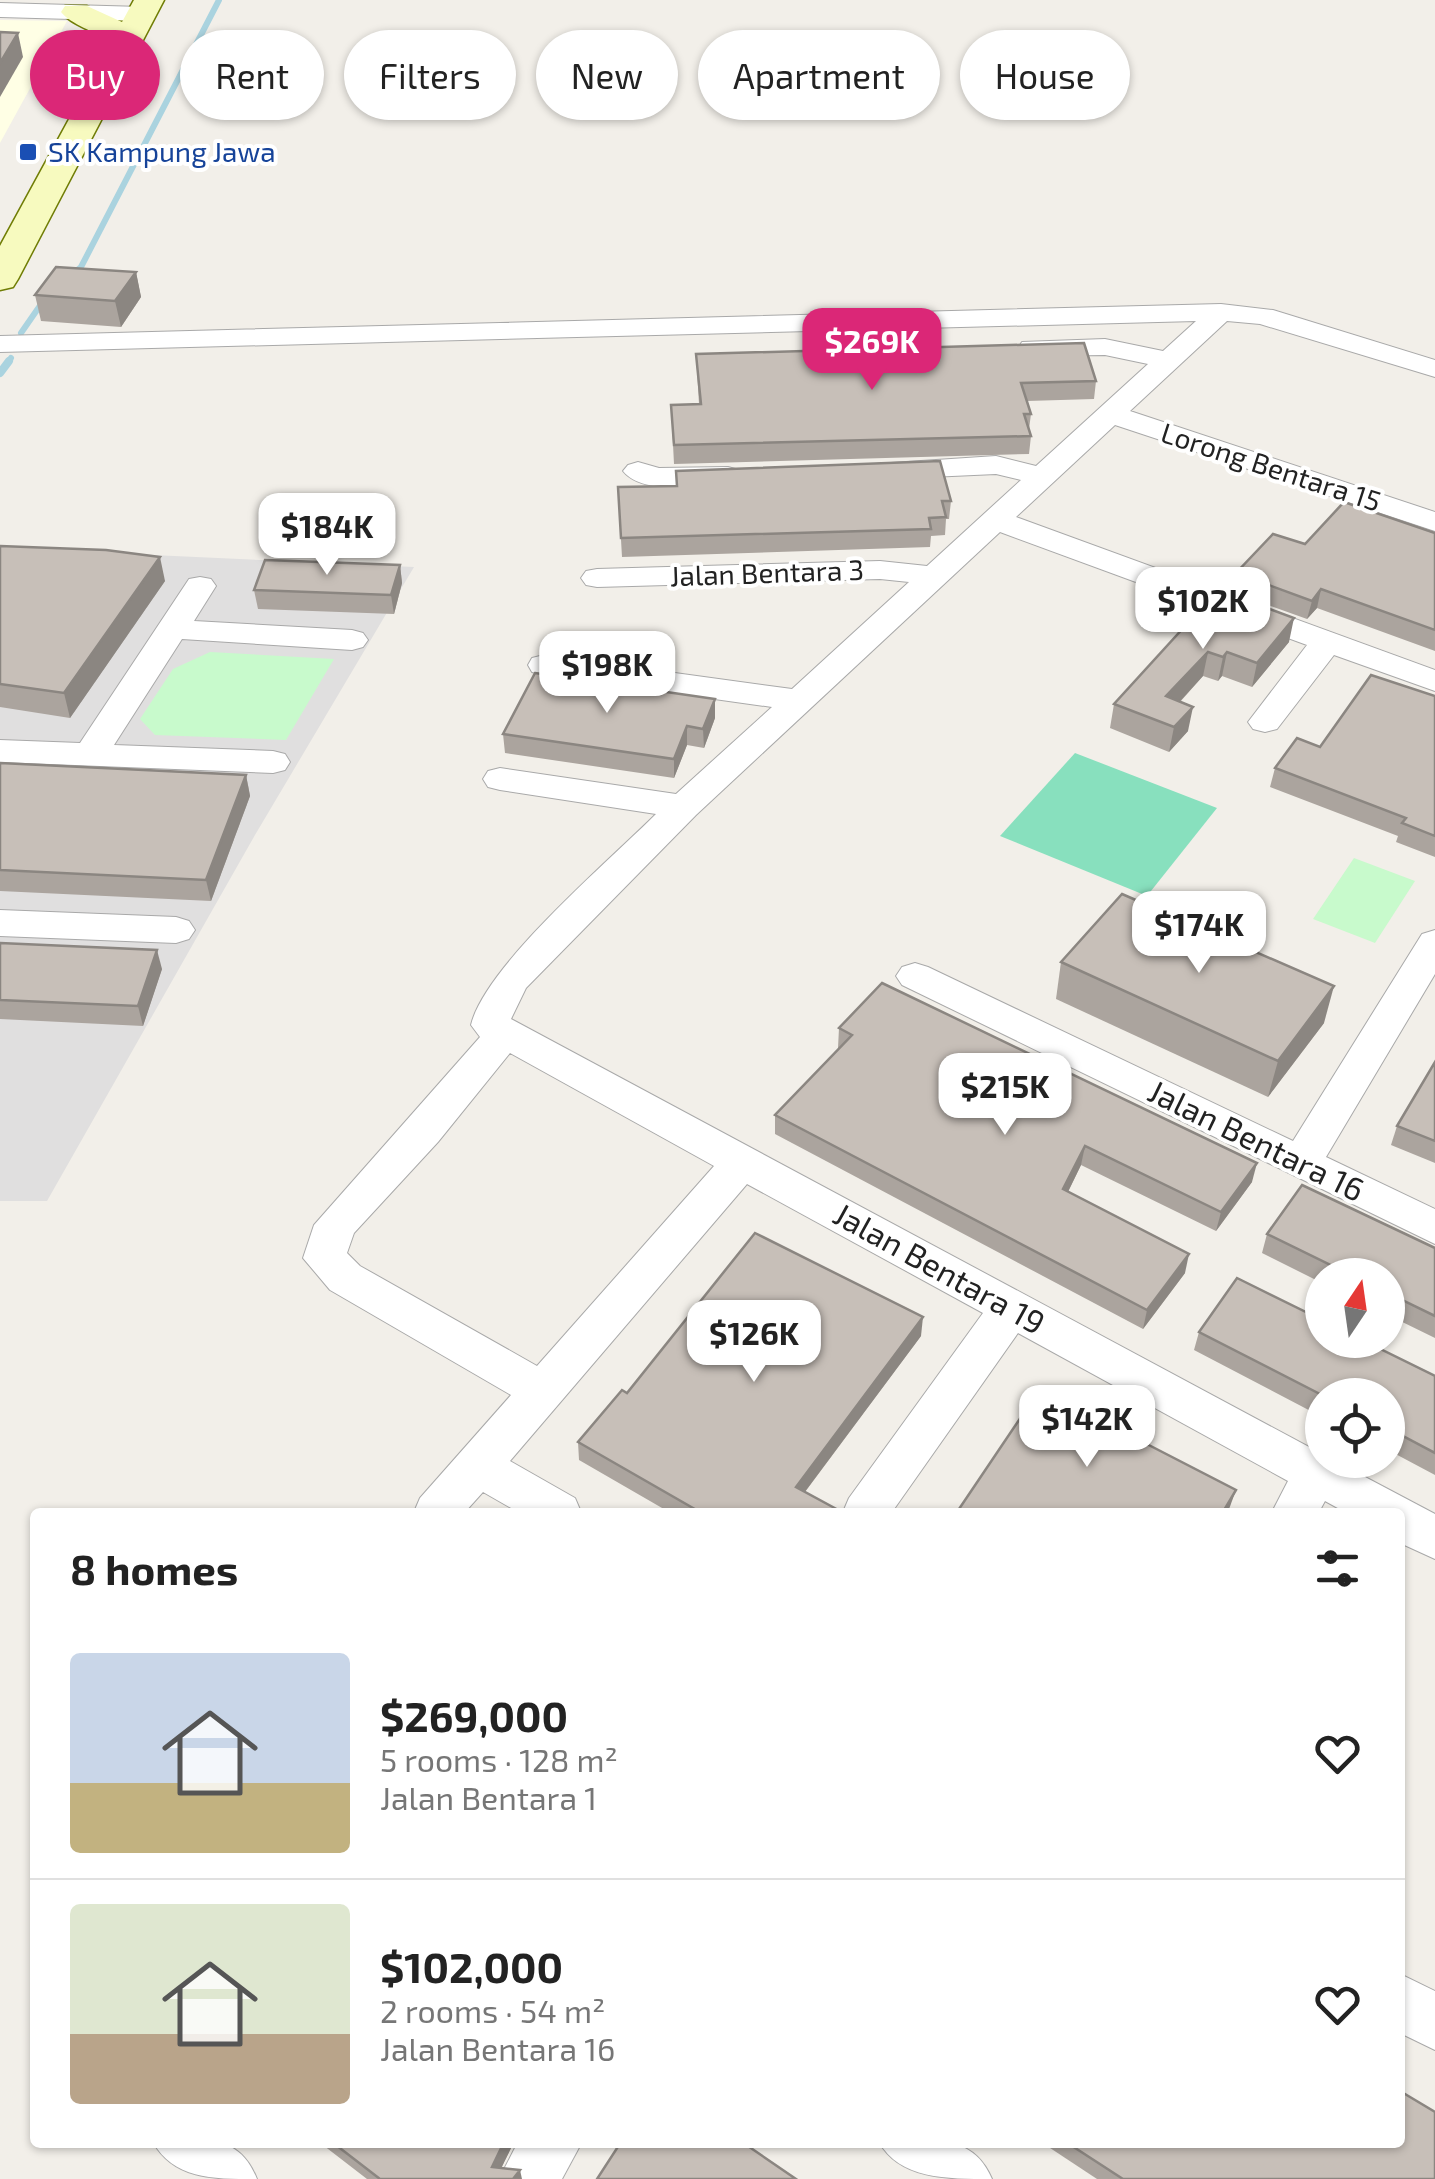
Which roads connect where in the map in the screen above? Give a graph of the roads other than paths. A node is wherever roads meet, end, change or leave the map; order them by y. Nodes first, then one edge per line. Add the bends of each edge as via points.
1 (0, 10) edge
2 (76, 12) joint
3 (139, 19) edge
4 (0, 279) edge
5 (1221, 312) junction
6 (0, 344) edge
7 (1006, 348) edge
8 (1172, 361) junction
9 (1435, 369) edge
10 (1108, 413) junction
11 (638, 471) dead end
12 (848, 472) edge
13 (754, 476) edge
14 (1040, 476) junction
15 (996, 520) junction
16 (1435, 522) edge
17 (936, 576) junction
18 (597, 578) dead end
19 (200, 586) dead end
20 (171, 630) junction
21 (352, 640) dead end
22 (1327, 642) junction
23 (544, 666) dead end
24 (1435, 682) edge
25 (801, 701) junction
26 (1265, 722) dead end
27 (0, 752) edge
28 (90, 755) junction
29 (274, 762) dead end
30 (500, 779) dead end
31 (684, 806) junction
32 (0, 923) edge
33 (176, 930) dead end
34 (1435, 943) edge
35 (915, 976) dead end
36 (498, 1029) junction
37 (742, 1162) junction
38 (1301, 1163) junction
39 (1435, 1228) edge
40 (1011, 1308) junction
41 (542, 1391) junction
42 (478, 1466) junction
43 (1306, 1493) edge
44 (440, 1508) edge
45 (551, 1508) edge
46 (869, 1508) edge
47 (1371, 1508) edge
48 (1405, 1522) edge
49 (1435, 1538) edge
50 (1405, 2005) edge
51 (1435, 2022) edge
52 (189, 2148) edge
53 (549, 2148) edge
54 (917, 2148) edge
55 (228, 2179) edge
56 (528, 2179) edge
57 (963, 2179) edge

1 - 2 street
2 - 3 main road via 105,23
3 - 4 main road
5 - 6 street via 702,343
5 - 8 street
5 - 9 street via 1263,316
7 - 8 street via 1105,346
8 - 10 street
10 - 14 street
10 - 16 street, Lorong Bentara 15
11 - 13 street via 658,478
12 - 14 street via 996,466
14 - 15 street
15 - 17 street
15 - 22 street
17 - 18 street, Jalan Bentara 3 via 880,570
17 - 25 street
19 - 20 street
20 - 21 street
20 - 28 street
22 - 24 street
22 - 26 street
23 - 25 street
25 - 31 street
27 - 28 street
28 - 29 street
30 - 31 street
31 - 36 street via 513,979 492,1012
32 - 33 street
34 - 38 street
35 - 38 street, Jalan Bentara 16
36 - 37 street, Jalan Bentara 19
36 - 41 street via 424,1131 335,1225 324,1258 345,1278
37 - 40 street, Jalan Bentara 19
37 - 41 street
38 - 39 street, Jalan Bentara 16
40 - 43 street, Jalan Bentara 19
40 - 46 street
41 - 42 street
42 - 44 street
42 - 45 street
43 - 47 street, Jalan Bentara 19
48 - 49 street
50 - 51 street
52 - 55 street
53 - 56 street
54 - 57 street

